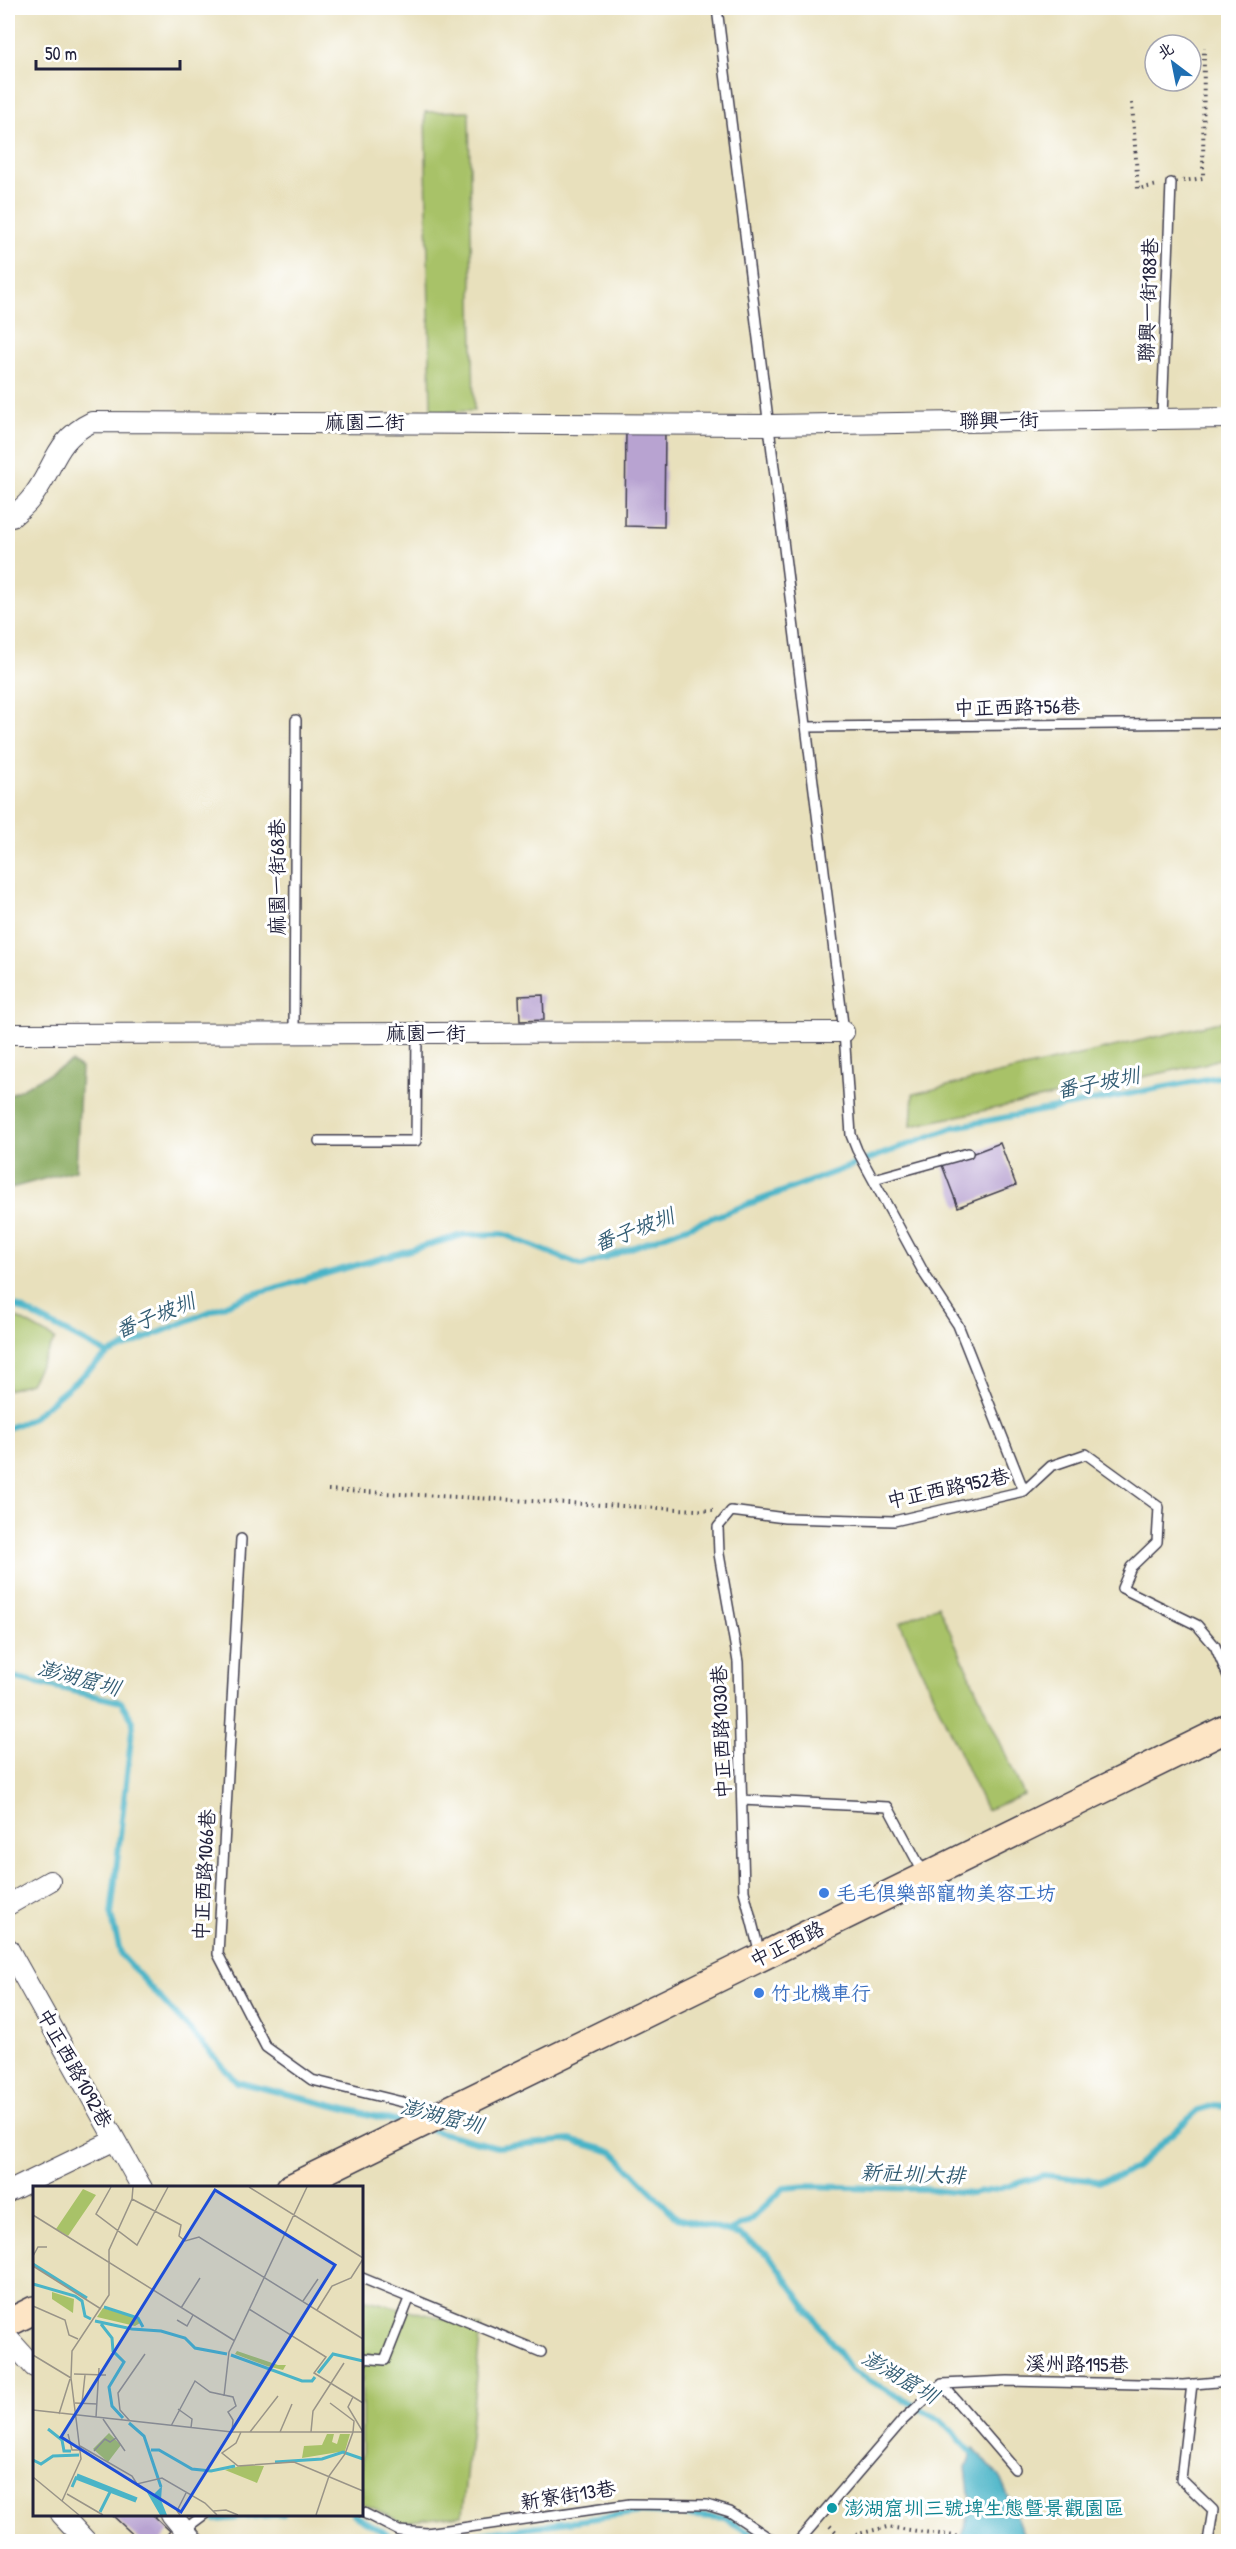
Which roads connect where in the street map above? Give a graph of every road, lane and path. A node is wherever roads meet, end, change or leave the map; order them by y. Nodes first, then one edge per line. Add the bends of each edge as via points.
1 (717, 8) edge
2 (1204, 48) dead end
3 (1132, 103) dead end
4 (1171, 183) junction
5 (1162, 417) junction
6 (1228, 418) edge
7 (769, 425) junction
8 (8, 517) edge
9 (296, 720) dead end
10 (1228, 723) edge
11 (806, 727) junction
12 (844, 1032) junction
13 (417, 1033) junction
14 (8, 1034) edge
15 (294, 1034) junction
16 (319, 1141) dead end
17 (968, 1153) dead end
18 (874, 1179) junction
19 (328, 1490) dead end
20 (1024, 1491) junction
21 (731, 1511) junction
22 (240, 1539) dead end
23 (1228, 1676) edge
24 (1228, 1728) edge
25 (742, 1800) junction
26 (926, 1876) junction
27 (50, 1881) dead end
28 (8, 1905) edge
29 (8, 1948) edge
30 (761, 1956) junction
31 (443, 2112) junction
32 (115, 2140) junction
33 (141, 2186) edge
34 (292, 2186) edge
35 (8, 2192) edge
36 (363, 2278) edge
37 (409, 2299) junction
38 (33, 2310) edge
39 (8, 2323) edge
40 (8, 2338) edge
41 (541, 2352) dead end
42 (363, 2358) edge
43 (33, 2366) edge
44 (1228, 2381) edge
45 (942, 2384) junction
46 (1192, 2384) junction
47 (1015, 2469) dead end
48 (363, 2513) edge
49 (63, 2516) edge
50 (173, 2516) edge
51 (204, 2516) edge
52 (190, 2535) edge
53 (87, 2541) edge
54 (775, 2541) edge
55 (798, 2541) edge
56 (842, 2541) edge
57 (1000, 2541) edge
58 (1208, 2541) edge

1 - 7 lane
2 - 4 path via 1203,178
3 - 4 path via 1138,189
4 - 5 lane, 聯興一街188巷
5 - 6 street, 聯興一街
5 - 7 street, 聯興一街
7 - 8 street, 麻園二街 via 92,422 74,431 30,500
7 - 11 lane
9 - 15 lane, 麻園一街68巷
10 - 11 lane, 中正西路756巷
11 - 12 lane
12 - 13 street, 麻園一街
12 - 18 lane via 851,1135
13 - 15 street, 麻園一街
13 - 16 lane via 416,1141
14 - 15 street, 麻園一街
17 - 18 lane
18 - 20 lane via 924,1275 958,1325
19 - 21 path
20 - 21 lane, 中正西路952巷 via 894,1521 785,1518
20 - 23 lane, 中正西路952巷 via 1051,1466 1086,1454 1159,1507 1156,1542 1131,1567 1122,1588 1197,1625 1215,1646
21 - 25 lane, 中正西路1030巷 via 718,1527 719,1554 738,1662
22 - 31 lane, 中正西路1066巷 via 218,1954 266,2047 312,2080
24 - 26 main road, 中正西路
25 - 26 lane via 888,1807
25 - 30 lane, 中正西路1030巷 via 744,1891
26 - 30 main road, 中正西路
27 - 28 street
29 - 32 street, 中正西路1092巷
30 - 31 main road, 中正西路
31 - 34 main road, 中正西路
32 - 33 street, 中正西路1092巷
32 - 35 street
36 - 37 lane
37 - 41 lane
37 - 42 lane via 385,2360
38 - 39 main road
40 - 43 street
44 - 46 lane, 溪州路195巷
45 - 46 lane, 溪州路195巷
45 - 47 lane
45 - 55 lane via 902,2421
46 - 58 lane via 1181,2480 1213,2510
48 - 54 lane, 新寮街13巷 via 399,2531 427,2533 630,2504 707,2505 730,2512
49 - 53 street
50 - 52 street
51 - 52 lane
56 - 57 path via 887,2527

